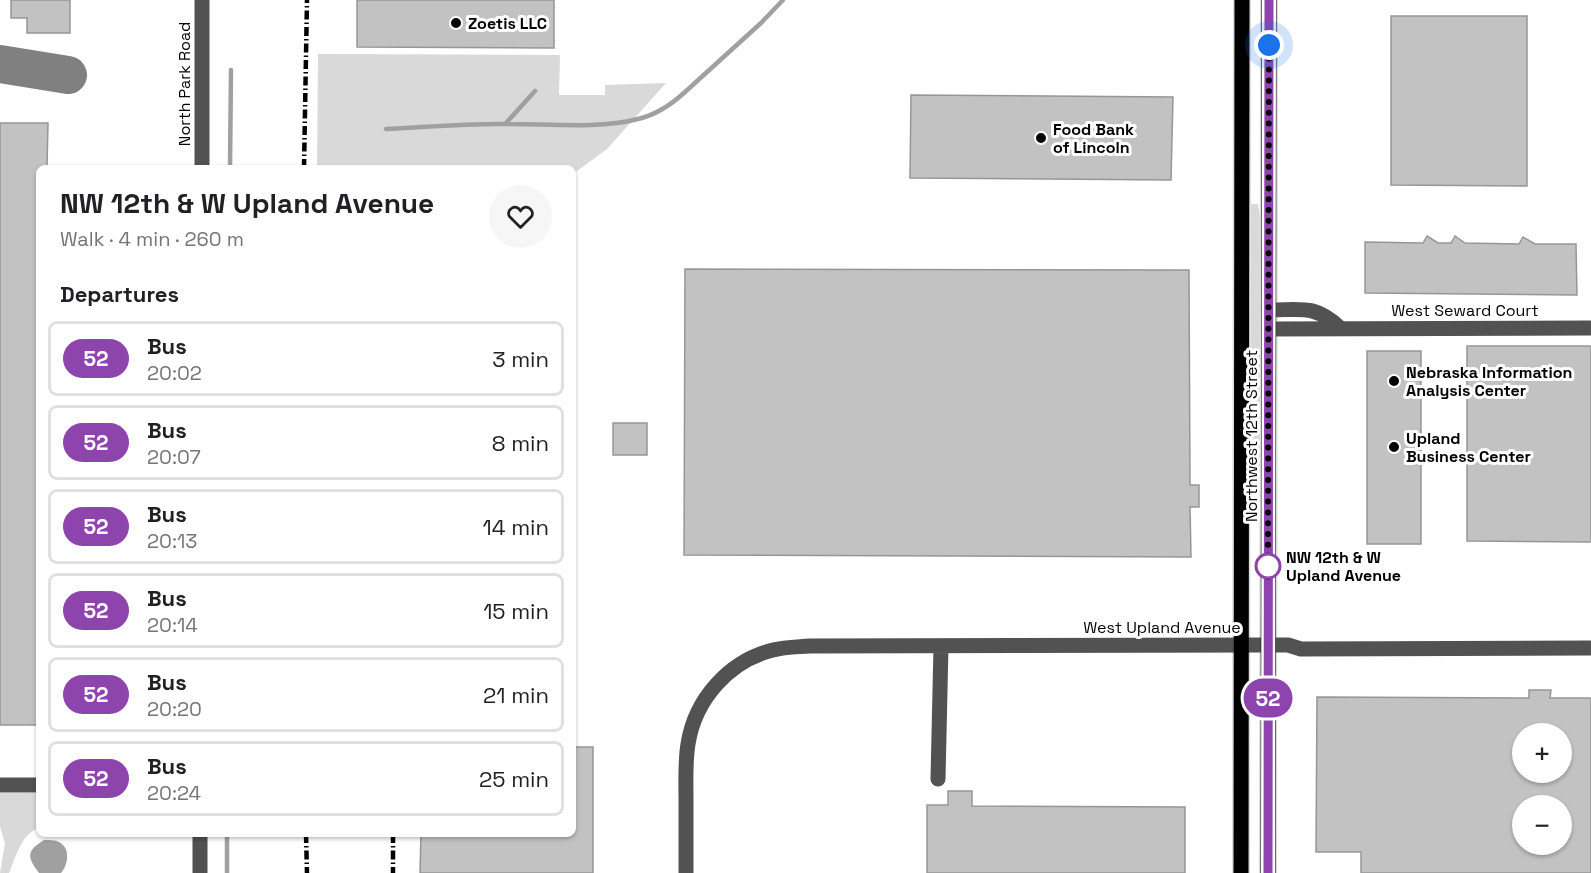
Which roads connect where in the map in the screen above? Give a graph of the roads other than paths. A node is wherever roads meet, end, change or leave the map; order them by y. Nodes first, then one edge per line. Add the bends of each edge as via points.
1 (202, 0) edge
2 (1242, 0) edge
3 (1269, 0) edge
4 (202, 165) edge
5 (1269, 310) junction
6 (1340, 328) junction
7 (1591, 328) edge
8 (1269, 329) junction
9 (1242, 645) junction
10 (1268, 645) junction
11 (941, 646) junction
12 (1591, 648) edge
13 (938, 779) dead end
14 (0, 785) edge
15 (36, 785) edge
16 (200, 837) edge
17 (200, 873) edge
18 (686, 873) edge
19 (1241, 873) edge
20 (1268, 873) edge

1 - 4 street, North Park Road
2 - 9 main road, Northwest 12th Street
3 - 5 main road, Northwest 12th Street
5 - 6 street via 1316,312
5 - 8 main road, Northwest 12th Street
6 - 7 street, West Seward Court
6 - 8 street, West Seward Court
8 - 10 main road, Northwest 12th Street
9 - 10 street, West Upland Avenue
9 - 11 street, West Upland Avenue
9 - 19 main road, Northwest 12th Street
10 - 12 street, West Upland Avenue via 1301,649
10 - 20 main road, Northwest 12th Street
11 - 13 street
11 - 18 street, West Upland Avenue via 782,648 737,666 721,680 706,697 690,732 686,761
14 - 15 street
16 - 17 street

